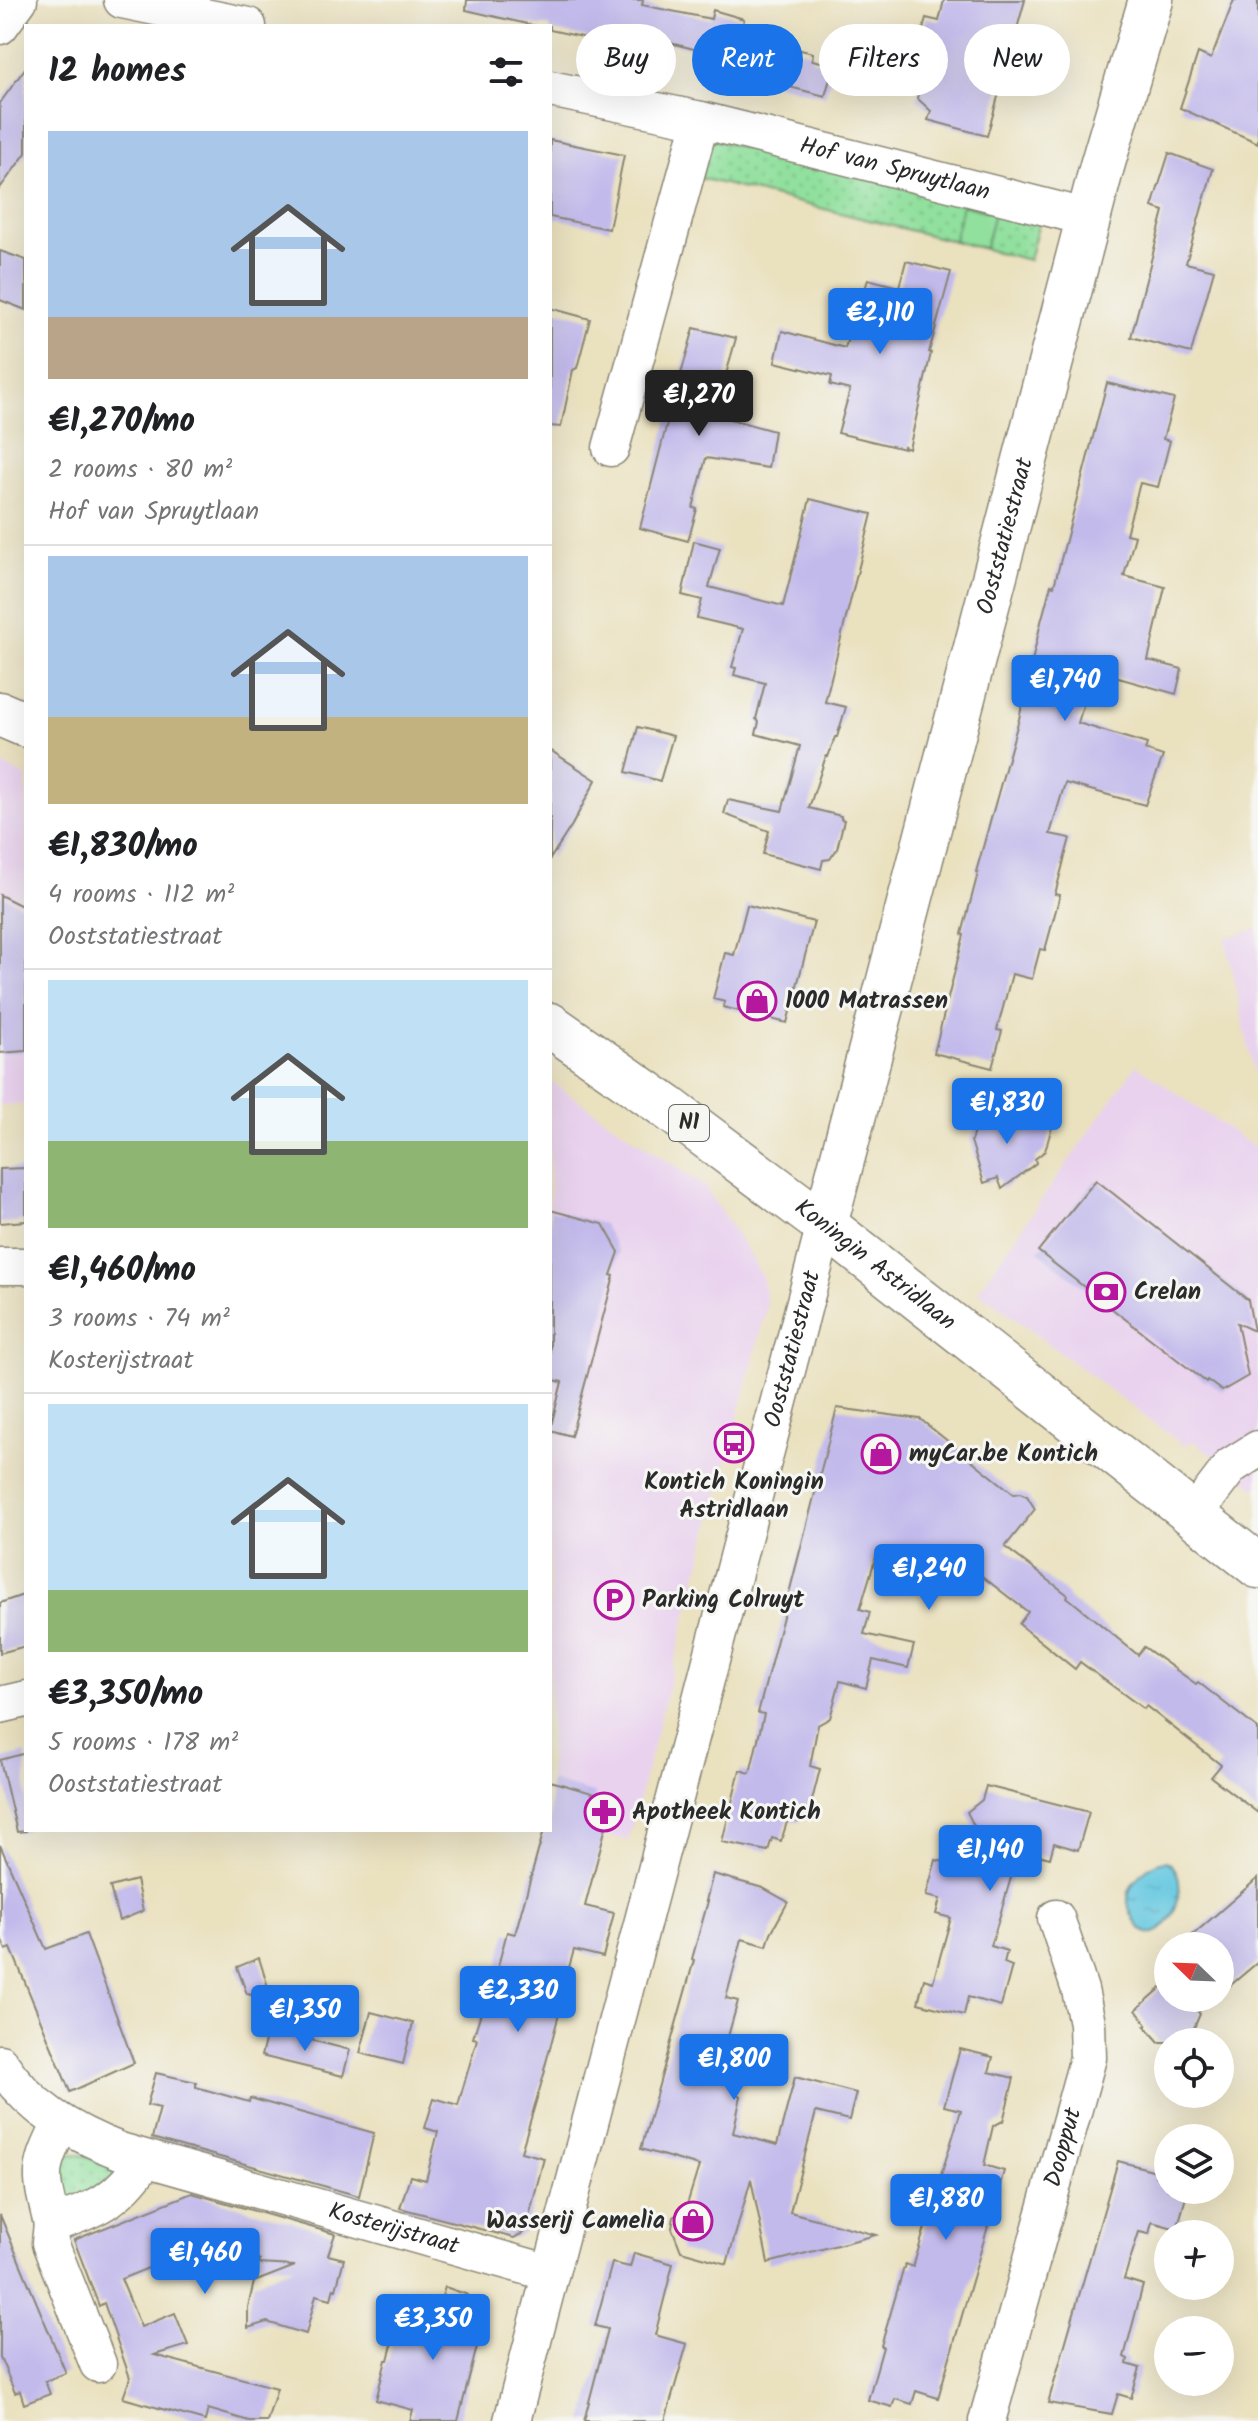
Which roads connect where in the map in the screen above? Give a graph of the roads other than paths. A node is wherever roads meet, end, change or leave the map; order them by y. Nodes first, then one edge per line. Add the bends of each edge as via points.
1 (19, 0) edge
2 (122, 0) edge
3 (1151, 0) edge
4 (238, 24) edge
5 (0, 26) edge
6 (552, 89) edge
7 (701, 120) junction
8 (1089, 218) junction
9 (611, 448) dead end
10 (0, 714) edge
11 (24, 724) edge
12 (552, 1026) edge
13 (825, 1225) junction
14 (0, 1266) edge
15 (24, 1266) edge
16 (1258, 1449) edge
17 (1193, 1516) junction
18 (1258, 1566) edge
19 (24, 1699) edge
20 (0, 1705) edge
21 (1056, 1918) dead end
22 (0, 2063) edge
23 (61, 2124) junction
24 (145, 2160) junction
25 (52, 2224) junction
26 (550, 2273) junction
27 (98, 2364) dead end
28 (512, 2421) edge
29 (987, 2421) edge

1 - 5 street
2 - 4 street
3 - 8 street, Ooststatiestraat
6 - 7 street, Hof van Spruytlaan
7 - 8 street, Hof van Spruytlaan
7 - 9 street
8 - 13 street, Ooststatiestraat
10 - 11 street
12 - 13 street, Koningin Astridlaan / N1
13 - 17 street, Koningin Astridlaan / N1
13 - 26 street, Ooststatiestraat
14 - 15 street
16 - 17 street via 1231,1466
17 - 18 street, Koningin Astridlaan / N1
19 - 20 street
21 - 29 street, Doopput via 1080,1990 1088,2058
22 - 23 street, Kosterijstraat via 34,2104
23 - 24 street, Kosterijstraat
23 - 25 street via 42,2169
24 - 25 street via 131,2181 104,2204
24 - 26 street, Kosterijstraat
25 - 27 street via 50,2243
26 - 28 street, Ooststatiestraat

